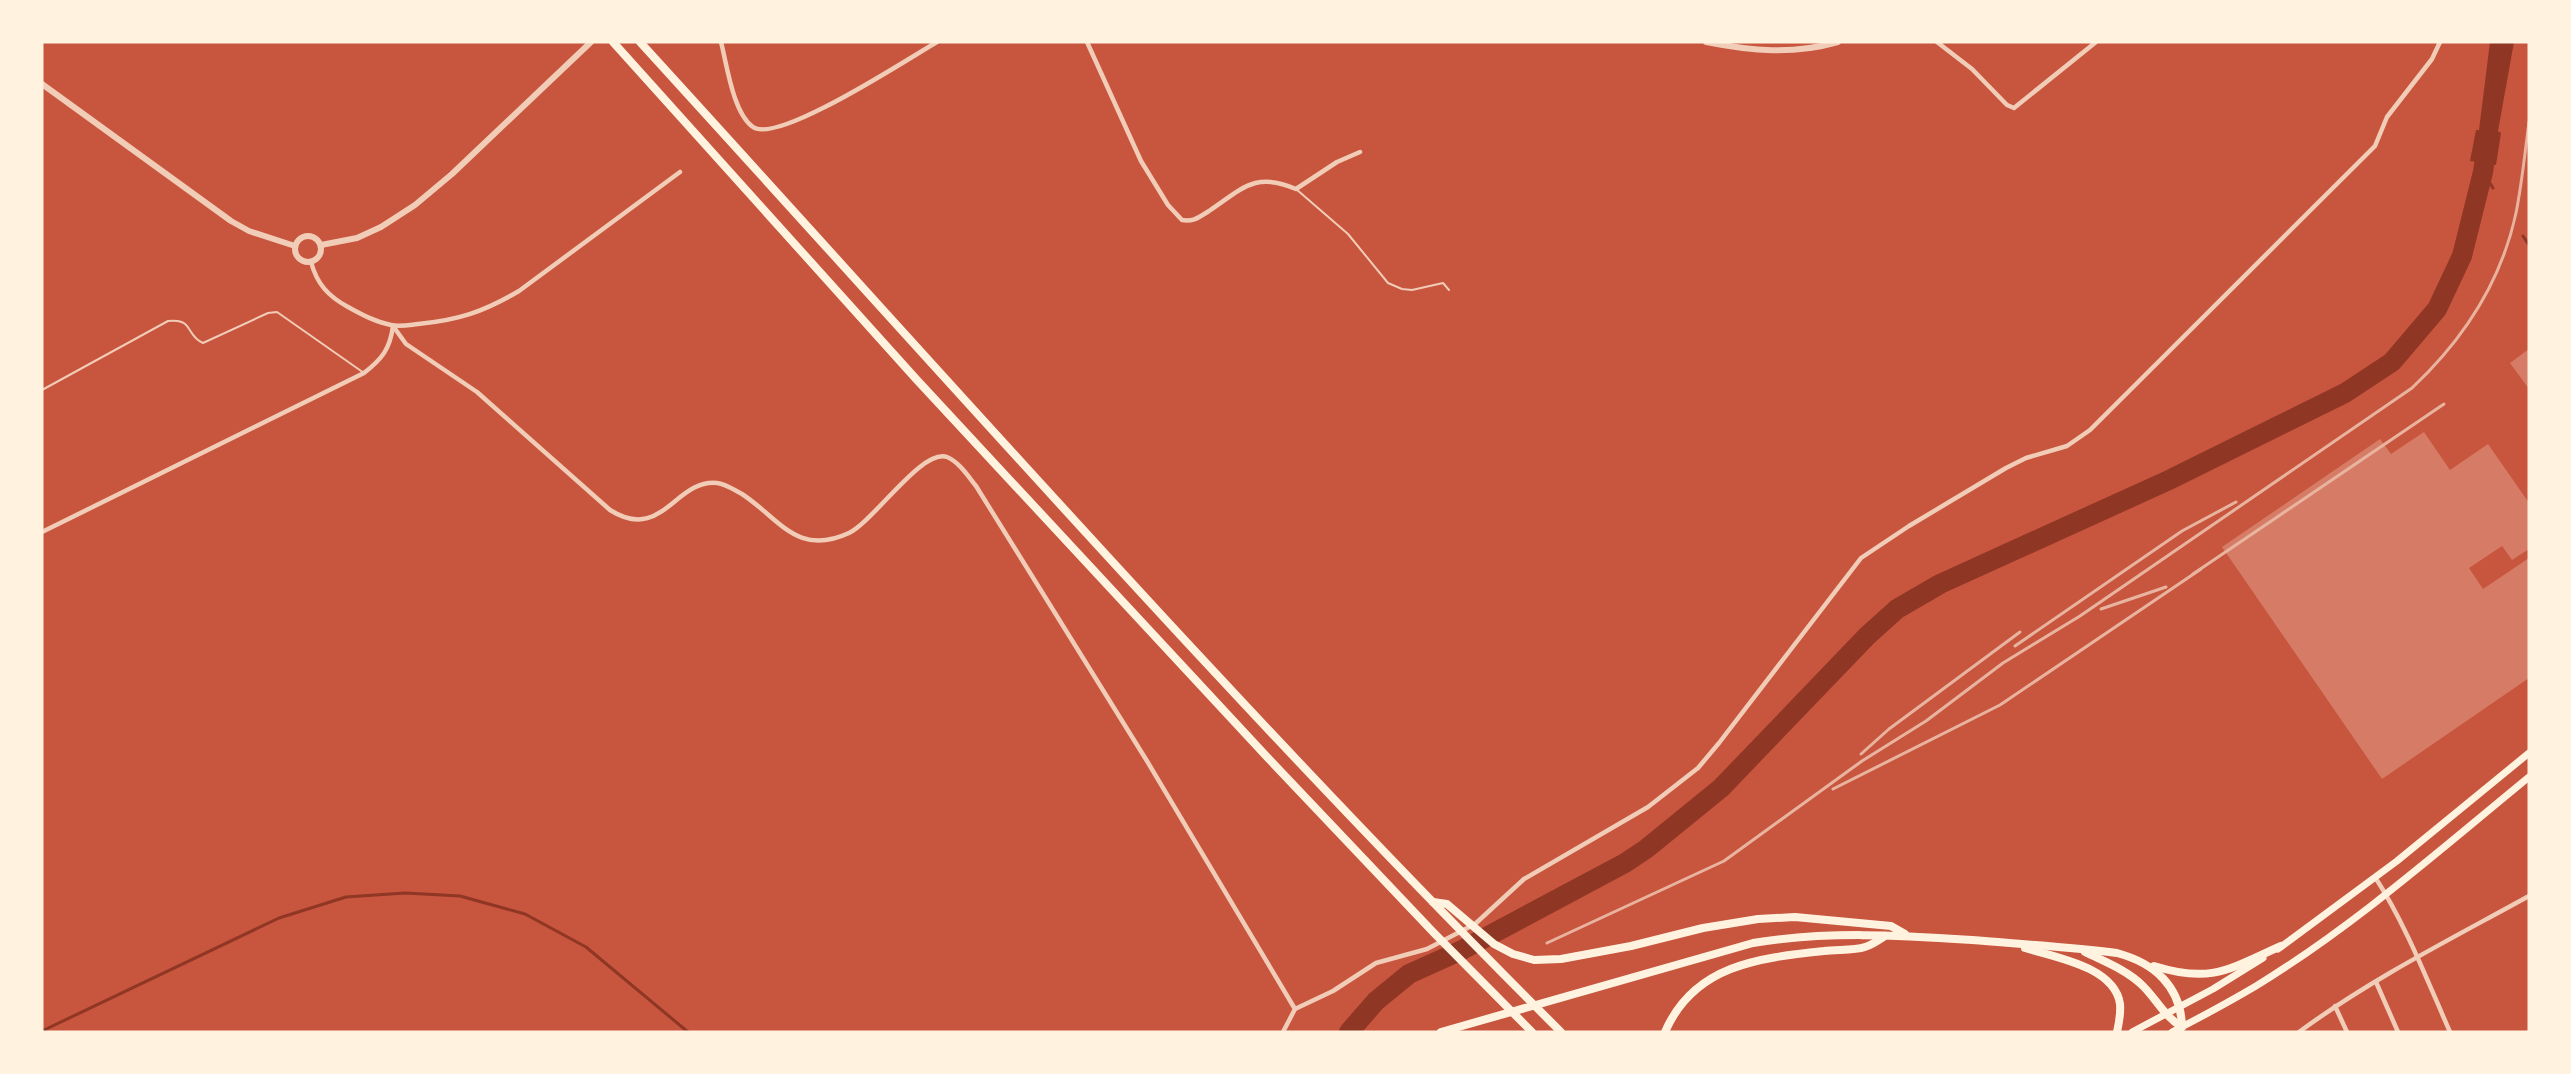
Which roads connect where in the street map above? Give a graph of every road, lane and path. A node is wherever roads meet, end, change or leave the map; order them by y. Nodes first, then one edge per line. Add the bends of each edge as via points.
1 (591, 42) edge
2 (613, 42) edge
3 (640, 42) edge
4 (721, 42) edge
5 (937, 42) edge
6 (1087, 42) edge
7 (1706, 42) edge
8 (1838, 42) edge
9 (1937, 42) edge
10 (2096, 42) edge
11 (2440, 42) edge
12 (42, 84) edge
13 (1360, 152) dead end
14 (680, 172) dead end
15 (1296, 189) junction
16 (321, 245) junction
17 (295, 246) junction
18 (311, 262) junction
19 (1449, 290) dead end
20 (393, 326) junction
21 (364, 373) junction
22 (42, 390) edge
23 (42, 532) edge
24 (2529, 753) edge
25 (2529, 777) edge
26 (2375, 877) junction
27 (2386, 894) junction
28 (2529, 896) edge
29 (1432, 902) junction
30 (1888, 935) junction
31 (1908, 936) junction
32 (2004, 943) junction
33 (2282, 946) junction
34 (2080, 949) junction
35 (2417, 956) junction
36 (2145, 963) junction
37 (2376, 982) junction
38 (2335, 1006) junction
39 (2180, 1008) junction
40 (1295, 1009) junction
41 (2166, 1015) junction
42 (2182, 1027) junction
43 (1528, 1030) edge
44 (1283, 1032) edge
45 (1441, 1032) edge
46 (1561, 1032) edge
47 (1665, 1032) edge
48 (2117, 1032) edge
49 (2132, 1032) edge
50 (2172, 1032) edge
51 (2299, 1032) edge
52 (2347, 1032) edge
53 (2398, 1032) edge
54 (2450, 1032) edge

1 - 16 street via 416,205 357,238
2 - 43 highway via 917,380
3 - 29 highway via 932,366
4 - 5 street via 739,111 755,129 768,131 838,102
6 - 15 street via 1141,161 1182,220 1197,219 1262,180
7 - 8 street via 1765,52 1796,51
9 - 10 street via 2014,108
11 - 40 street via 2432,59 2386,117 2375,146 2090,430 2067,446 2006,468 1861,558 1698,768 1648,807 1524,879 1474,924 1427,949 1376,963 1333,991
12 - 17 street via 231,221
13 - 15 street
14 - 20 street via 494,305 461,318
15 - 19 lane via 1348,234 1388,283 1413,290 1443,283
16 - 17 street via 307,235
16 - 18 street via 321,254
17 - 18 street via 299,259
18 - 20 street via 323,289 339,302
20 - 21 street via 384,356
20 - 40 street via 406,344 477,392 620,516 635,520 649,518 693,489 718,483 750,500 793,536 837,538 859,526 923,462 944,456 954,461 976,486
21 - 22 lane via 277,312 203,343 186,323 168,321
21 - 23 street
24 - 26 main road
25 - 27 main road
26 - 27 street
26 - 33 main road
27 - 35 street
27 - 42 main road via 2256,986
28 - 35 street
29 - 31 highway via 1447,904 1494,944 1534,960 1561,959 1758,919 1795,917 1891,926
29 - 46 highway
30 - 31 highway
30 - 45 highway via 1796,936 1753,943
30 - 47 highway via 1865,948 1786,955 1728,970 1691,990
31 - 32 highway
32 - 34 highway
32 - 48 highway via 2063,959 2106,979 2120,1004
33 - 36 highway via 2214,974 2197,976
33 - 39 main road
34 - 36 highway via 2117,953
34 - 41 highway via 2128,974 2153,996
35 - 37 street
35 - 54 street
36 - 39 highway via 2169,984
37 - 38 street
37 - 53 street
38 - 51 street
38 - 52 street
39 - 41 main road
39 - 42 highway
40 - 44 street
41 - 42 highway
41 - 49 main road
42 - 50 main road

